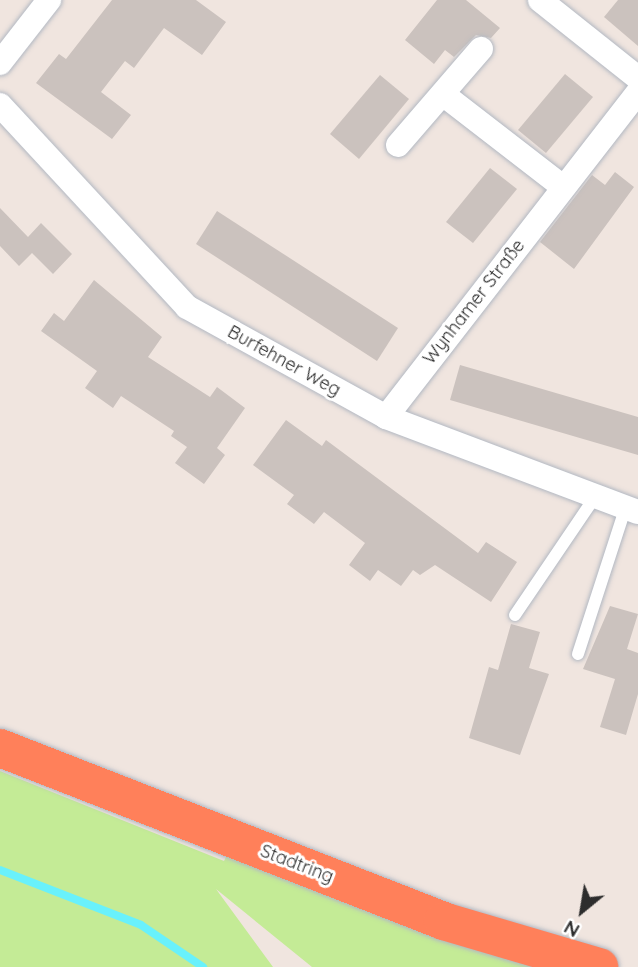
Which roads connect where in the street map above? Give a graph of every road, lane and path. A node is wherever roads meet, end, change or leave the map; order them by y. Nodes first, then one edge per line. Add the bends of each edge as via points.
1 (49, 0) edge
2 (540, 0) edge
3 (481, 49) dead end
4 (0, 63) edge
5 (638, 78) edge
6 (638, 92) edge
7 (444, 95) junction
8 (0, 105) edge
9 (398, 145) dead end
10 (563, 187) junction
11 (386, 417) junction
12 (595, 497) junction
13 (631, 511) edge
14 (515, 615) dead end
15 (578, 654) dead end
16 (0, 748) edge
17 (599, 967) edge

1 - 4 street
2 - 5 street
3 - 7 street
6 - 10 street, Wynhamer Straße
7 - 9 street
7 - 10 street
8 - 11 street, Burfehner Weg via 187,307
10 - 11 street, Wynhamer Straße
11 - 12 street, Burfehner Weg
12 - 13 street, Burfehner Weg
12 - 14 lane
13 - 15 lane
16 - 17 highway, Stadtring via 443,921

